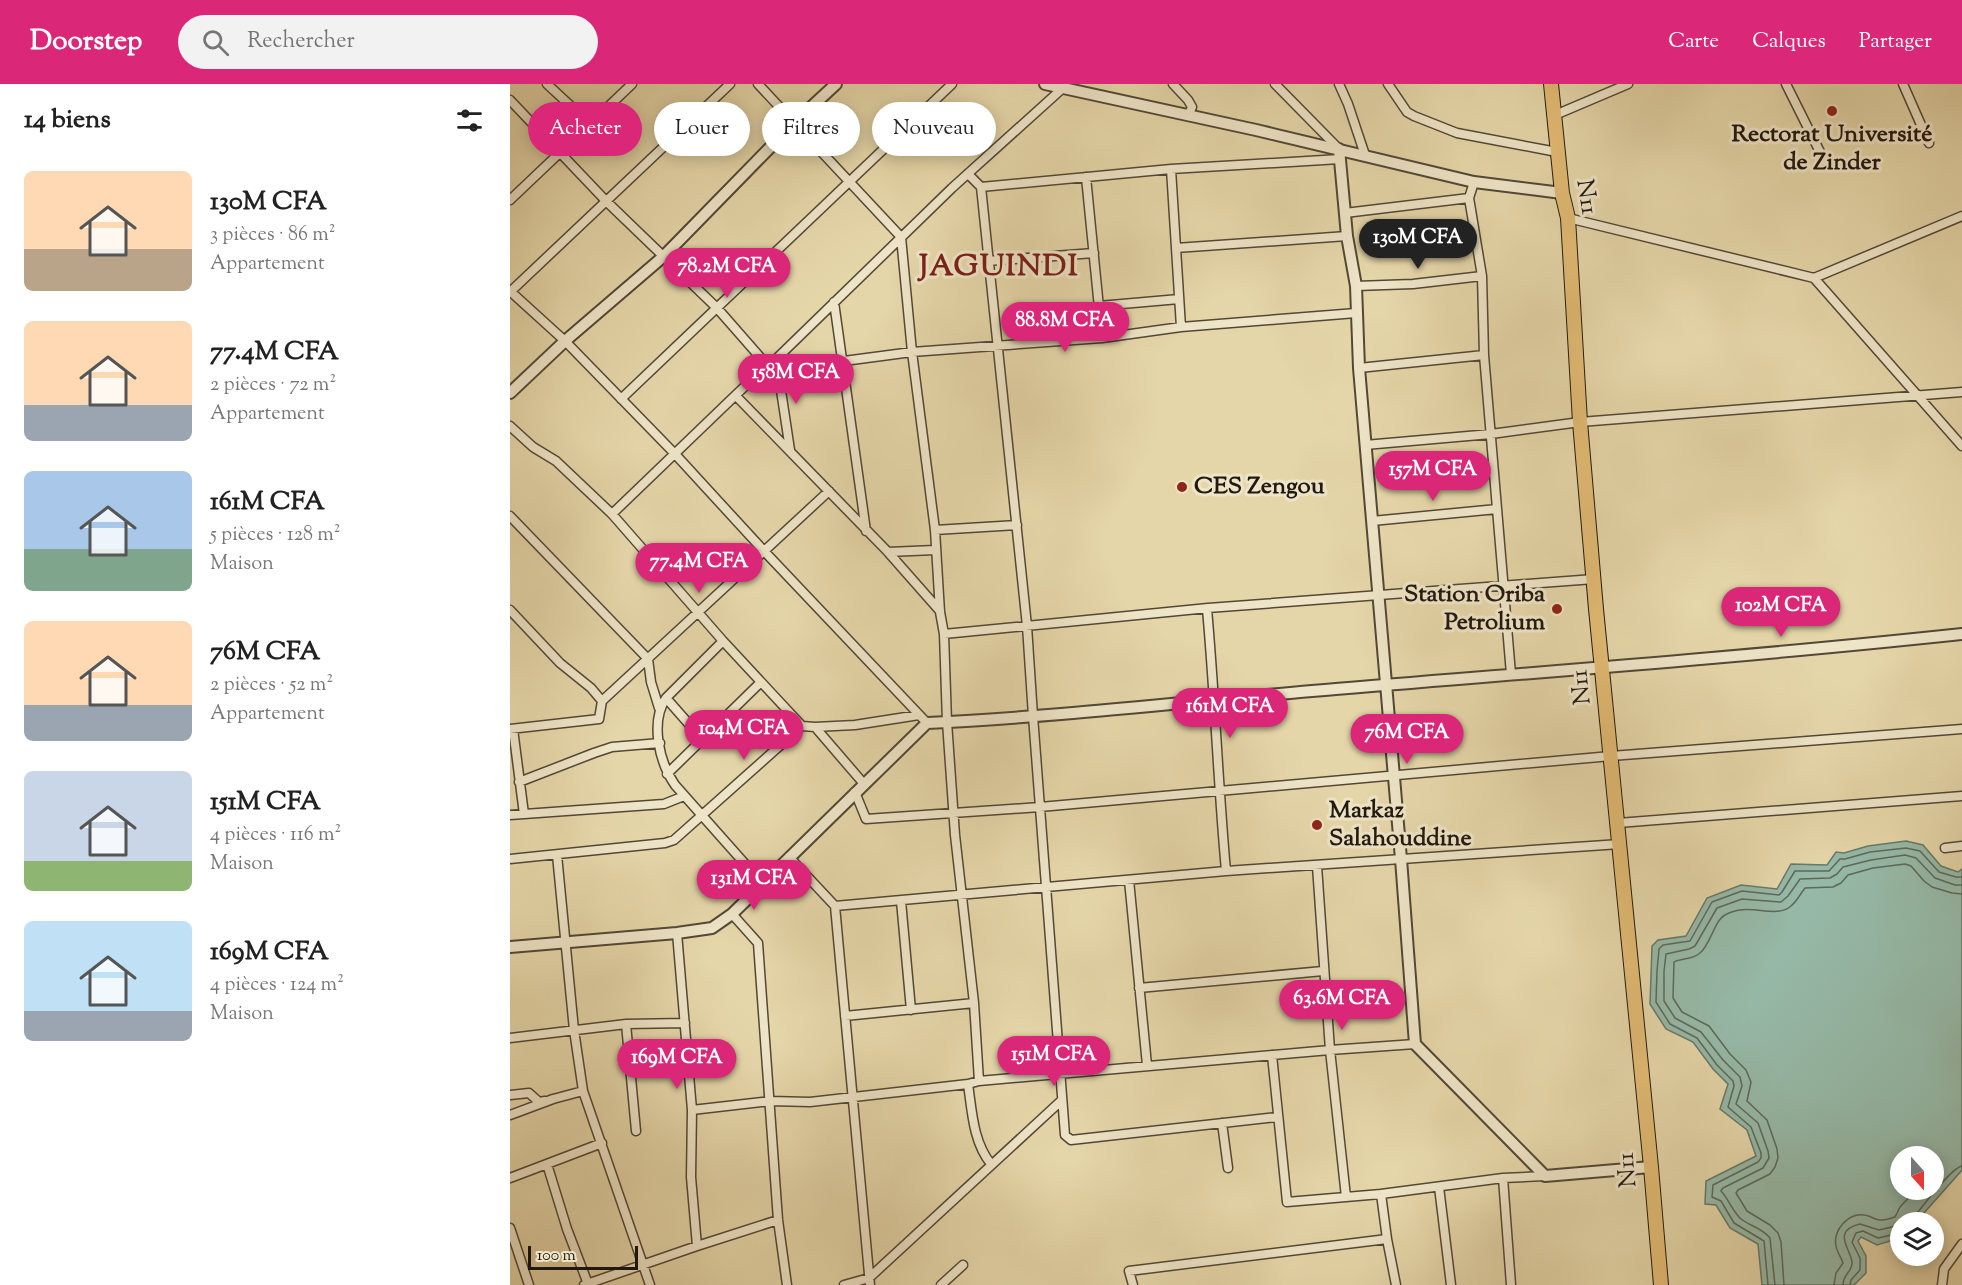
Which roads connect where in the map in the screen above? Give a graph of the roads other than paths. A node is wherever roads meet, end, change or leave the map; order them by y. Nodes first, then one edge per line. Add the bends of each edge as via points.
1 (632, 84) edge
2 (730, 84) edge
3 (758, 84) edge
4 (836, 84) edge
5 (951, 84) edge
6 (1045, 84) edge
7 (1173, 84) edge
8 (1275, 84) edge
9 (1339, 84) edge
10 (1388, 84) edge
11 (1551, 84) edge
12 (1628, 84) edge
13 (1786, 84) edge
14 (1903, 84) edge
15 (549, 85) edge
16 (1065, 86) edge
17 (567, 102) edge
18 (613, 102) edge
19 (775, 102) edge
20 (817, 102) edge
21 (511, 104) edge
22 (1188, 116) junction
23 (1555, 116) junction
24 (528, 121) edge
25 (1929, 143) dead end
26 (1557, 152) junction
27 (1339, 154) junction
28 (1365, 155) junction
29 (556, 156) edge
30 (562, 156) edge
31 (762, 156) edge
32 (824, 156) edge
33 (1824, 160) dead end
34 (1171, 169) junction
35 (968, 174) junction
36 (1086, 177) junction
37 (848, 182) junction
38 (1474, 182) junction
39 (981, 187) junction
40 (1562, 193) junction
41 (1470, 198) junction
42 (510, 200) edge
43 (606, 201) junction
44 (1345, 213) junction
45 (1962, 216) edge
46 (1568, 218) junction
47 (1347, 236) junction
48 (901, 237) junction
49 (1176, 248) junction
50 (1094, 253) junction
51 (664, 256) junction
52 (988, 261) junction
53 (1482, 276) junction
54 (1814, 278) junction
55 (1356, 286) junction
56 (510, 292) edge
57 (1179, 299) junction
58 (834, 302) junction
59 (1099, 306) junction
60 (717, 308) junction
61 (1356, 313) junction
62 (1181, 327) junction
63 (1102, 338) junction
64 (566, 342) junction
65 (997, 345) junction
66 (912, 352) junction
67 (1484, 356) junction
68 (844, 361) junction
69 (772, 364) junction
70 (1359, 368) junction
71 (1962, 392) edge
72 (510, 393) edge
73 (1918, 395) junction
74 (736, 396) junction
75 (621, 399) junction
76 (1580, 422) junction
77 (510, 426) edge
78 (1491, 434) junction
79 (1365, 445) junction
80 (1962, 446) edge
81 (790, 451) junction
82 (675, 454) junction
83 (829, 491) junction
84 (1497, 509) junction
85 (612, 514) junction
86 (510, 516) edge
87 (1372, 521) junction
88 (1017, 525) junction
89 (935, 530) junction
90 (866, 531) junction
91 (935, 550) junction
92 (764, 551) junction
93 (888, 552) junction
94 (1594, 579) junction
95 (1503, 586) junction
96 (1379, 596) junction
97 (1206, 609) junction
98 (510, 610) edge
99 (940, 612) junction
100 (698, 613) junction
101 (1028, 626) junction
102 (944, 634) junction
103 (1962, 634) edge
104 (723, 641) junction
105 (648, 659) junction
106 (1602, 668) junction
107 (1511, 674) junction
108 (761, 682) junction
109 (1385, 685) junction
110 (666, 698) junction
111 (1215, 699) junction
112 (602, 701) junction
113 (659, 708) junction
114 (1033, 716) junction
115 (923, 719) junction
116 (947, 722) junction
117 (802, 726) junction
118 (815, 727) junction
119 (512, 729) edge
120 (1962, 729) edge
121 (703, 741) junction
122 (660, 743) junction
123 (1611, 756) junction
124 (667, 774) junction
125 (1393, 777) junction
126 (519, 782) junction
127 (859, 788) junction
128 (1219, 792) junction
129 (684, 796) junction
130 (1962, 796) edge
131 (1040, 807) junction
132 (954, 812) junction
133 (524, 814) junction
134 (510, 815) edge
135 (703, 816) junction
136 (1618, 823) junction
137 (1620, 844) junction
138 (1962, 846) edge
139 (1945, 848) dead end
140 (557, 855) junction
141 (789, 857) junction
142 (510, 859) edge
143 (1401, 859) junction
144 (1317, 866) junction
145 (1226, 871) junction
146 (1129, 880) junction
147 (762, 883) junction
148 (1046, 888) junction
149 (962, 896) junction
150 (901, 901) junction
151 (835, 906) junction
152 (732, 914) junction
153 (677, 933) junction
154 (566, 942) junction
155 (510, 947) edge
156 (1323, 971) junction
157 (1139, 987) junction
158 (974, 1003) junction
159 (911, 1010) junction
160 (845, 1016) junction
161 (685, 1023) junction
162 (626, 1024) junction
163 (574, 1030) junction
164 (510, 1038) edge
165 (1414, 1044) junction
166 (1330, 1050) junction
167 (1272, 1054) junction
168 (1147, 1065) junction
169 (1060, 1073) junction
170 (979, 1081) junction
171 (968, 1084) junction
172 (583, 1091) junction
173 (510, 1095) edge
174 (851, 1098) junction
175 (553, 1099) junction
176 (1062, 1100) junction
177 (770, 1101) junction
178 (692, 1110) junction
179 (510, 1115) edge
180 (1277, 1117) junction
181 (1222, 1123) junction
182 (636, 1131) dead end
183 (602, 1143) junction
184 (547, 1164) junction
185 (992, 1164) junction
186 (1651, 1167) junction
187 (1228, 1168) dead end
188 (1545, 1176) junction
189 (510, 1178) edge
190 (1503, 1178) junction
191 (1439, 1187) junction
192 (1381, 1194) junction
193 (1346, 1197) junction
194 (778, 1220) junction
195 (510, 1228) edge
196 (1387, 1239) junction
197 (1962, 1244) edge
198 (697, 1246) junction
199 (963, 1265) dead end
200 (642, 1266) junction
201 (870, 1282) edge
202 (586, 1284) edge
203 (530, 1285) edge
204 (650, 1285) edge
205 (787, 1285) edge
206 (844, 1285) edge
207 (941, 1285) edge
208 (1133, 1285) edge
209 (1396, 1285) edge
210 (1451, 1285) edge
211 (1511, 1285) edge
212 (1661, 1285) edge
213 (1942, 1285) edge

1 - 18 street
2 - 43 street
3 - 19 street
4 - 20 street
5 - 37 street
6 - 16 street
7 - 22 street via 1188,100
8 - 27 street
9 - 28 street
10 - 26 street via 1414,116 1457,133
11 - 23 main road, N11
12 - 23 street
13 - 33 street
14 - 25 street
15 - 17 street
16 - 22 street
16 - 35 street
21 - 24 street
22 - 27 street
23 - 26 main road, N11
26 - 40 main road, N11
27 - 28 street
27 - 34 street
27 - 44 street
28 - 38 street
29 - 42 street
30 - 43 street
31 - 51 street
32 - 37 street
34 - 36 street
34 - 49 street
35 - 39 street
35 - 48 street
36 - 39 street
36 - 50 street
37 - 48 street
37 - 60 street
38 - 40 street
38 - 41 street
39 - 52 street
40 - 46 main road, N11
41 - 44 street
41 - 53 street
43 - 51 street
43 - 56 street
44 - 47 street
45 - 54 street
46 - 54 street
46 - 76 main road, N11
47 - 49 street
47 - 55 street
48 - 58 street
48 - 66 street
49 - 57 street
50 - 52 street
50 - 59 street
51 - 60 street
51 - 64 street
52 - 65 street
53 - 55 street
53 - 67 street
54 - 73 street
55 - 61 street
56 - 64 street
57 - 59 street
57 - 62 street
58 - 68 street
58 - 69 street
59 - 63 street
60 - 69 street
60 - 75 street
61 - 62 street
61 - 70 street
62 - 63 street
63 - 65 street
64 - 72 street
64 - 75 street
65 - 66 street
65 - 88 street
66 - 68 street
66 - 89 street
67 - 70 street
67 - 78 street
68 - 69 street
68 - 90 street
69 - 74 street
69 - 81 street
70 - 79 street
71 - 73 street
73 - 76 street
73 - 80 street
74 - 81 street
74 - 82 street
75 - 82 street
76 - 78 street
76 - 94 main road, N11
77 - 85 street via 556,461
78 - 79 street
78 - 84 street
79 - 87 street
81 - 83 street
82 - 85 street
82 - 92 street
83 - 90 street
83 - 92 street
84 - 87 street
84 - 95 street
85 - 100 street
86 - 105 street
87 - 96 street
88 - 89 street
88 - 101 street
89 - 91 street
90 - 93 street
91 - 93 street
91 - 99 street
92 - 100 street
92 - 115 street
93 - 99 street
94 - 95 street
94 - 106 main road, N11
95 - 96 street
95 - 107 street
96 - 97 street
96 - 109 street
97 - 101 street
97 - 111 street
98 - 112 street
99 - 102 street
100 - 104 street
100 - 105 street
101 - 102 street
101 - 114 street
102 - 116 street
103 - 106 street
104 - 108 street
104 - 110 street
105 - 112 street
105 - 113 street
106 - 107 street
106 - 123 main road, N11
107 - 109 street
108 - 117 street
108 - 121 street
109 - 111 street
109 - 125 street
110 - 113 street
110 - 121 street
111 - 114 street
111 - 128 street
112 - 119 street via 598,719
113 - 122 street
114 - 116 street
114 - 131 street
115 - 116 street
115 - 118 street
115 - 127 street
116 - 132 street
117 - 118 street
117 - 135 street
118 - 127 street
119 - 126 street
120 - 123 street
121 - 124 street
122 - 124 street
122 - 126 street via 612,747
123 - 125 street
123 - 136 main road, N11
124 - 129 street
125 - 128 street
125 - 143 street
126 - 133 street
127 - 132 street via 866,819
127 - 141 street
128 - 131 street
128 - 145 street
129 - 133 street via 664,804
129 - 135 street
130 - 136 street
131 - 132 street
131 - 148 street
132 - 149 street
133 - 134 street
135 - 140 street via 681,836 665,843
135 - 147 street
136 - 137 main road, N11
137 - 143 street
137 - 186 main road, N11
138 - 139 street
140 - 142 street
140 - 154 street
141 - 147 street
141 - 151 street
143 - 144 street
143 - 165 street
144 - 145 street
144 - 156 street
145 - 146 street
146 - 148 street
146 - 157 street
147 - 152 street
148 - 149 street
148 - 169 street
149 - 150 street
149 - 158 street
150 - 151 street
150 - 159 street
151 - 160 street
152 - 153 street via 712,928
152 - 177 street via 758,943
153 - 154 street
153 - 161 street
154 - 155 street
154 - 163 street
156 - 157 street
156 - 166 street
157 - 168 street
158 - 159 street
158 - 170 street
159 - 160 street
160 - 174 street
161 - 162 street
161 - 178 street
162 - 163 street
162 - 182 street
163 - 164 street
163 - 172 street
165 - 166 street
165 - 188 street
166 - 167 street
166 - 193 street
167 - 168 street
167 - 180 street
168 - 169 street
169 - 170 street
169 - 176 street
170 - 171 street
171 - 174 street
171 - 185 street via 974,1124 985,1156
172 - 175 street
172 - 183 street
173 - 175 street via 529,1093 539,1102
174 - 177 street
174 - 201 street
175 - 179 street
176 - 181 street via 1065,1135 1071,1140
176 - 185 street
177 - 178 street
177 - 194 street
178 - 198 street via 691,1177
180 - 181 street
180 - 193 street via 1287,1202
181 - 187 street
183 - 184 street
183 - 200 street
184 - 189 street
184 - 202 street
185 - 201 street
186 - 188 street
186 - 212 main road, N11
188 - 190 street
190 - 191 street
190 - 211 street
191 - 192 street
191 - 210 street
192 - 193 street
192 - 196 street
194 - 198 street
194 - 205 street
195 - 203 street
196 - 208 street via 1129,1271
196 - 209 street
197 - 213 street via 1944,1269
198 - 200 street
199 - 207 street
200 - 202 street
200 - 204 street
201 - 206 street

